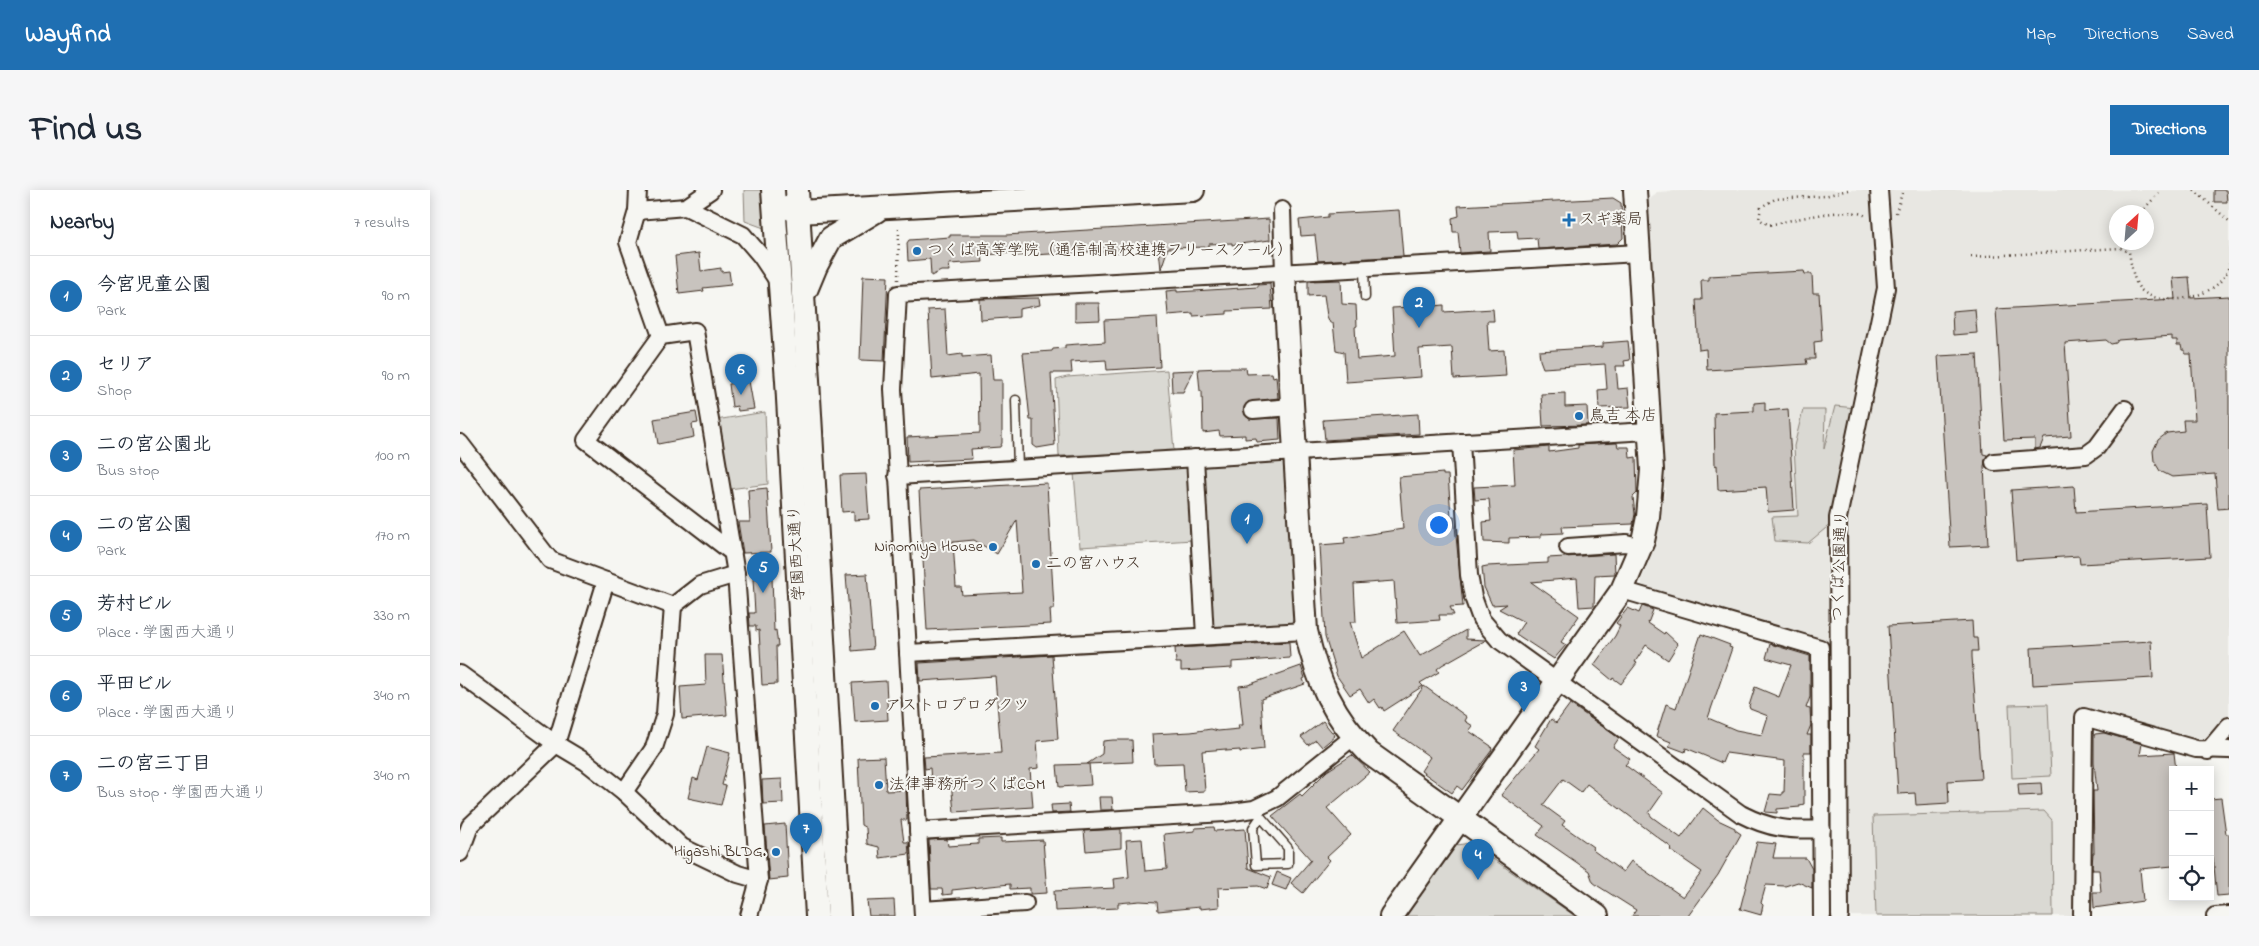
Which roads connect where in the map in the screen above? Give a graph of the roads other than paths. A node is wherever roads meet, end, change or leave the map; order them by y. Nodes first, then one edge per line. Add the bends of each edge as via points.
1 (638, 190) edge
2 (711, 190) edge
3 (796, 190) edge
4 (1194, 190) edge
5 (1635, 190) edge
6 (1879, 191) edge
7 (773, 196) edge
8 (686, 207) junction
9 (883, 208) junction
10 (1282, 210) dead end
11 (636, 212) junction
12 (799, 212) junction
13 (1639, 253) junction
14 (1364, 268) junction
15 (1284, 273) junction
16 (780, 285) junction
17 (803, 295) junction
18 (1366, 297) dead end
19 (661, 336) junction
20 (1016, 400) dead end
21 (1292, 407) junction
22 (2125, 408) dead end
23 (1253, 410) dead end
24 (1648, 431) junction
25 (1461, 442) junction
26 (461, 447) edge
27 (1295, 452) junction
28 (1195, 458) junction
29 (1994, 462) dead end
30 (1018, 468) junction
31 (897, 476) junction
32 (1568, 546) dead end
33 (1641, 547) junction
34 (733, 553) junction
35 (736, 574) junction
36 (606, 581) junction
37 (1622, 590) junction
38 (673, 606) junction
39 (1306, 631) junction
40 (1205, 636) junction
41 (908, 653) junction
42 (460, 674) edge
43 (1557, 683) junction
44 (2229, 726) edge
45 (1353, 737) junction
46 (556, 744) junction
47 (2229, 750) edge
48 (2208, 751) junction
49 (624, 792) junction
50 (1257, 814) junction
51 (1460, 819) junction
52 (1822, 829) junction
53 (918, 831) junction
54 (460, 853) edge
55 (759, 880) junction
56 (1025, 904) dead end
57 (923, 913) edge
58 (2229, 915) edge
59 (749, 916) edge
60 (818, 916) edge
61 (839, 916) edge
62 (1392, 916) edge
63 (1597, 916) edge
64 (1822, 916) edge
65 (1840, 916) edge
66 (2082, 916) edge
67 (2215, 916) edge

1 - 11 street
2 - 8 street
3 - 7 main road
3 - 12 main road, 学園西大通り
4 - 9 main road
5 - 13 main road
6 - 65 street, つくば公園通り via 1886,288 1838,518
7 - 12 main road
7 - 16 main road, 学園西大通り
8 - 11 street
8 - 16 street via 743,235
9 - 12 main road
9 - 17 main road via 831,238
10 - 15 street
11 - 19 street via 628,242
12 - 17 main road, 学園西大通り
13 - 14 street
13 - 24 main road
14 - 15 street
14 - 18 lane
15 - 21 main road
15 - 31 street via 898,294 893,389
16 - 60 main road, 学園西大通り
17 - 61 main road, 学園西大通り
19 - 34 street via 695,331
19 - 34 street via 586,440
20 - 30 lane
21 - 23 street
21 - 27 main road
22 - 29 street via 2097,447 2086,456
24 - 25 street
24 - 33 main road via 1651,495
25 - 27 street
25 - 43 street via 1469,575 1477,609 1481,619 1499,640
26 - 36 street via 550,560
27 - 28 street
27 - 39 main road
28 - 30 street
28 - 40 street
30 - 31 street
31 - 41 street
32 - 33 street via 1626,543
33 - 37 main road
34 - 35 street
35 - 38 street via 700,585
35 - 55 street
36 - 38 street
36 - 46 street
37 - 43 main road
37 - 52 street via 1820,648
38 - 49 street via 665,714 654,748
39 - 40 street
39 - 45 main road via 1320,683
40 - 41 street
41 - 53 street
42 - 46 street
43 - 51 main road
43 - 52 street via 1741,814 1770,827
44 - 48 street
45 - 50 street
45 - 51 main road via 1388,769
46 - 49 street via 586,762
46 - 54 street via 470,826
47 - 48 street
48 - 66 street via 2084,717
49 - 55 street via 682,847 738,874
50 - 50 lane via 1288,848 1288,864 1256,865 1253,828
50 - 53 street
51 - 62 main road
51 - 63 main road
52 - 64 street
53 - 57 street
55 - 59 street
56 - 57 street
58 - 67 street

